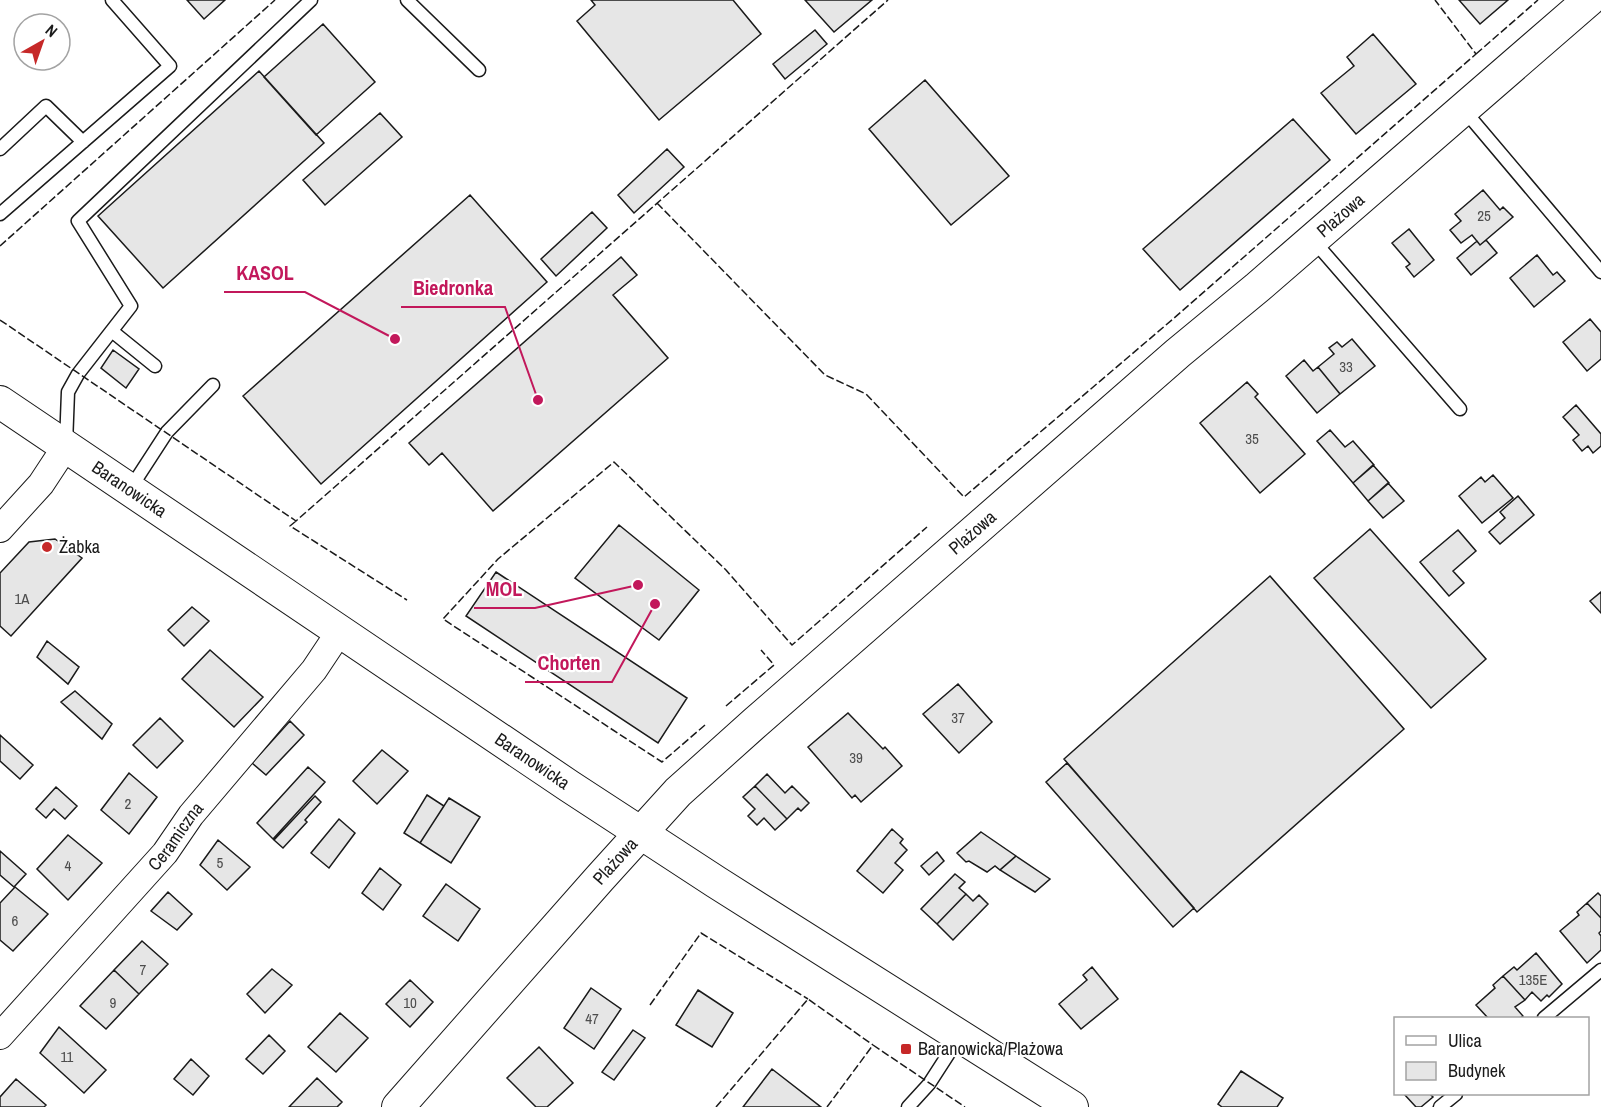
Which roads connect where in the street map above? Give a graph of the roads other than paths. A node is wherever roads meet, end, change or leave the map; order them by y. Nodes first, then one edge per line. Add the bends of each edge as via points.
1 (112, 0) edge
2 (311, 0) edge
3 (407, 0) edge
4 (1589, 0) edge
5 (479, 70) dead end
6 (1463, 108) junction
7 (83, 142) junction
8 (0, 150) edge
9 (0, 214) edge
10 (1312, 239) junction
11 (1601, 272) edge
12 (112, 332) junction
13 (155, 366) dead end
14 (213, 385) dead end
15 (0, 402) edge
16 (1460, 409) dead end
17 (66, 446) junction
18 (130, 489) junction
19 (0, 528) edge
20 (340, 631) junction
21 (640, 833) junction
22 (1601, 970) edge
23 (1545, 1017) edge
24 (0, 1036) edge
25 (960, 1036) junction
26 (1455, 1095) edge
27 (398, 1107) edge
28 (908, 1107) edge
29 (1072, 1107) edge
30 (1440, 1107) edge

1 - 7 lane via 170,66
2 - 12 lane via 78,221 131,306
3 - 5 lane
4 - 6 street, Plażowa
6 - 10 street, Plażowa
6 - 11 lane
7 - 8 lane via 46,106
7 - 9 lane
10 - 16 lane
10 - 21 street, Plażowa via 756,722 678,792
12 - 13 lane
12 - 17 lane via 68,392
14 - 18 lane via 167,432
15 - 17 street, Baranowicka
17 - 18 street, Baranowicka
17 - 19 street via 40,484
18 - 20 street, Baranowicka
20 - 21 street, Baranowicka
20 - 24 street, Ceramiczna via 314,670 192,815 165,853
21 - 25 street, Baranowicka
21 - 27 street, Plażowa
22 - 23 lane
25 - 28 lane via 929,1084
25 - 29 street, Baranowicka
26 - 30 lane

